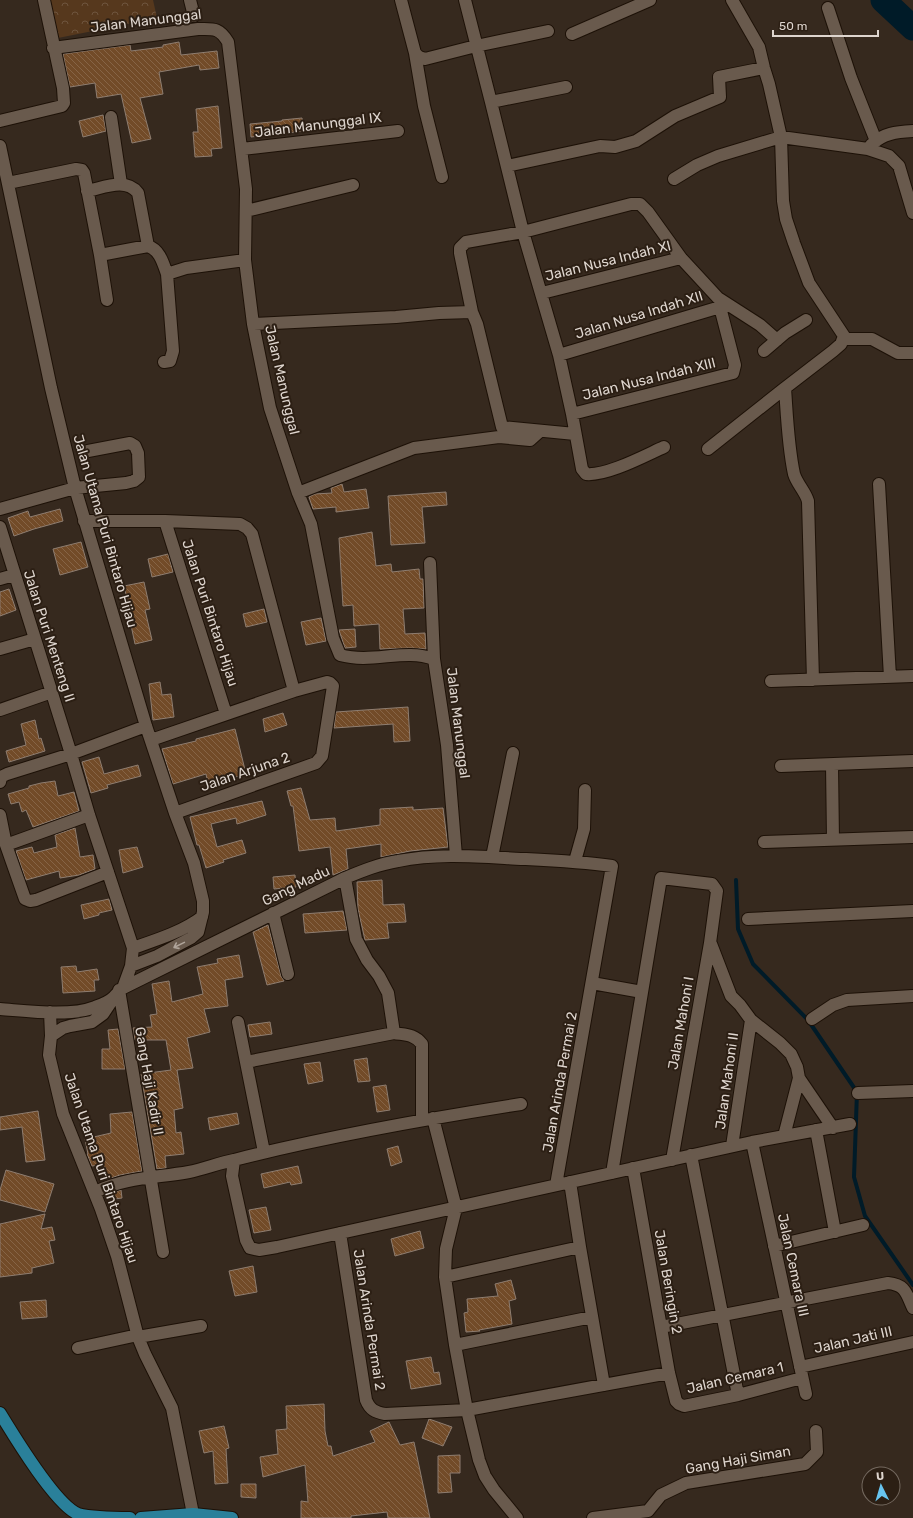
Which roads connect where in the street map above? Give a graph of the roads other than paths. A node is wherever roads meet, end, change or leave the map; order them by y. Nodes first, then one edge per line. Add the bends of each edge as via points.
1 (44, 0) edge
2 (190, 0) edge
3 (401, 0) edge
4 (464, 0) edge
5 (650, 0) edge
6 (732, 0) edge
7 (828, 8) dead end
8 (194, 16) dead end
9 (548, 31) dead end
10 (572, 34) dead end
11 (476, 46) junction
12 (53, 48) junction
13 (415, 53) junction
14 (764, 68) junction
15 (566, 87) dead end
16 (491, 102) junction
17 (111, 117) dead end
18 (0, 121) edge
19 (398, 131) dead end
20 (913, 131) edge
21 (782, 137) junction
22 (872, 145) junction
23 (0, 146) edge
24 (242, 149) junction
25 (507, 166) junction
26 (442, 177) dead end
27 (674, 179) dead end
28 (8, 183) junction
29 (121, 184) junction
30 (353, 184) dead end
31 (87, 191) junction
32 (246, 211) junction
33 (913, 213) edge
34 (523, 232) junction
35 (148, 246) junction
36 (100, 255) junction
37 (681, 258) junction
38 (245, 260) junction
39 (168, 274) junction
40 (542, 293) junction
41 (107, 300) dead end
42 (724, 306) junction
43 (472, 312) junction
44 (806, 320) dead end
45 (253, 324) junction
46 (844, 338) junction
47 (777, 340) junction
48 (764, 351) dead end
49 (913, 353) edge
50 (559, 355) junction
51 (164, 362) dead end
52 (785, 388) junction
53 (572, 414) junction
54 (540, 431) junction
55 (575, 434) junction
56 (664, 447) dead end
57 (708, 449) dead end
58 (88, 451) dead end
59 (879, 484) dead end
60 (75, 488) junction
61 (298, 493) junction
62 (0, 509) edge
63 (84, 521) junction
64 (166, 521) junction
65 (0, 527) edge
66 (430, 563) dead end
67 (14, 575) junction
68 (0, 579) edge
69 (35, 640) junction
70 (0, 649) edge
71 (434, 659) junction
72 (913, 676) edge
73 (890, 677) junction
74 (814, 680) junction
75 (771, 681) dead end
76 (294, 691) junction
77 (52, 692) junction
78 (0, 710) edge
79 (226, 714) junction
80 (146, 726) junction
81 (151, 740) junction
82 (513, 753) dead end
83 (71, 754) junction
84 (913, 761) edge
85 (832, 765) junction
86 (781, 766) dead end
87 (0, 782) edge
88 (585, 790) dead end
89 (175, 813) junction
90 (0, 815) edge
91 (89, 815) junction
92 (913, 837) edge
93 (833, 840) junction
94 (764, 842) dead end
95 (6, 846) junction
96 (456, 856) junction
97 (492, 857) junction
98 (575, 861) junction
99 (108, 872) junction
100 (610, 873) joint
101 (345, 878) junction
102 (913, 911) edge
103 (273, 913) junction
104 (202, 917) junction
105 (748, 919) dead end
106 (710, 943) junction
107 (133, 948) junction
108 (131, 966) junction
109 (288, 974) dead end
110 (592, 983) junction
111 (118, 992) junction
112 (642, 992) junction
113 (913, 996) edge
114 (0, 1009) edge
115 (50, 1012) junction
116 (751, 1020) junction
117 (812, 1020) dead end
118 (238, 1022) dead end
119 (394, 1033) junction
120 (51, 1036) junction
121 (246, 1062) junction
122 (799, 1078) junction
123 (913, 1091) edge
124 (858, 1093) dead end
125 (521, 1104) dead end
126 (428, 1119) junction
127 (850, 1124) dead end
128 (833, 1128) junction
129 (816, 1130) junction
130 (784, 1136) junction
131 (752, 1142) junction
132 (732, 1146) junction
133 (264, 1152) junction
134 (691, 1155) junction
135 (234, 1160) junction
136 (672, 1160) junction
137 (633, 1168) junction
138 (612, 1173) junction
139 (150, 1177) junction
140 (570, 1182) junction
141 (556, 1185) junction
142 (95, 1192) junction
143 (456, 1208) junction
144 (863, 1225) dead end
145 (835, 1232) junction
146 (340, 1233) junction
147 (774, 1246) junction
148 (580, 1247) junction
149 (163, 1252) dead end
150 (445, 1277) junction
151 (786, 1302) junction
152 (913, 1308) edge
153 (722, 1314) junction
154 (592, 1316) junction
155 (201, 1326) dead end
156 (661, 1327) junction
157 (138, 1336) junction
158 (913, 1342) edge
159 (455, 1345) junction
160 (78, 1348) dead end
161 (669, 1373) junction
162 (801, 1373) junction
163 (604, 1385) junction
164 (806, 1394) dead end
165 (738, 1396) junction
166 (676, 1401) joint
167 (468, 1410) junction
168 (0, 1413) edge
169 (816, 1431) dead end
170 (193, 1514) junction
171 (649, 1515) edge
172 (90, 1518) edge
173 (130, 1518) edge
174 (142, 1518) edge
175 (232, 1518) edge
176 (517, 1518) edge
177 (593, 1518) edge

1 - 12 street
2 - 8 street
3 - 13 street
4 - 11 street
5 - 10 street
6 - 14 street via 759,47
7 - 22 street
9 - 11 street
11 - 13 street via 425,59
11 - 16 street
12 - 18 street via 64,96 62,106
12 - 24 street, Jalan Manunggal via 198,28 216,29 228,42
13 - 26 street via 424,106
14 - 21 street
14 - 25 street via 719,77 720,97 675,116 636,142 615,147 600,146
15 - 16 street
16 - 25 street
17 - 29 street
19 - 24 street, Jalan Manunggal IX
20 - 22 street via 885,135
21 - 22 street
21 - 27 street via 718,156
21 - 46 street via 783,201 788,225 809,283
22 - 33 street via 899,166
23 - 28 street, Jalan Utama Puri Bintaro Hijau
24 - 32 street, Jalan Manunggal
25 - 34 street
28 - 31 street via 76,169 84,173
28 - 60 street, Jalan Utama Puri Bintaro Hijau
29 - 31 street
29 - 35 street via 134,188 138,193
30 - 32 street
31 - 36 street
32 - 38 street, Jalan Manunggal
34 - 37 street via 631,204 640,204
34 - 40 street
34 - 43 street via 466,242 460,248
35 - 36 street
35 - 39 street via 157,250
36 - 41 street
37 - 40 street, Jalan Nusa Indah XI
37 - 42 street
38 - 39 street via 186,268
38 - 45 street, Jalan Manunggal
39 - 51 street via 173,352 170,361
40 - 50 street
42 - 47 street via 760,325
42 - 50 street, Jalan Nusa Indah XII
42 - 53 street, Jalan Nusa Indah XIII via 735,365 733,373
43 - 45 street
43 - 54 street via 502,427
44 - 47 street
45 - 61 street, Jalan Manunggal via 270,408
46 - 49 street via 872,339 898,353
46 - 52 street via 842,344
47 - 48 street
50 - 53 street
52 - 57 street
52 - 74 street via 794,473 808,501
53 - 55 street
54 - 55 street
54 - 61 street via 530,440 499,437 414,448
55 - 56 street via 582,469 586,474 605,472
58 - 60 street via 130,443 135,446 138,453 139,477 126,483
59 - 73 street
60 - 62 street
60 - 63 street, Jalan Utama Puri Bintaro Hijau
61 - 71 street, Jalan Manunggal via 311,524 333,638 340,655 373,659 414,654
63 - 64 street, Jalan Puri Bintaro Hijau
63 - 80 street, Jalan Utama Puri Bintaro Hijau
64 - 76 street, Jalan Puri Bintaro Hijau via 240,524 252,534
64 - 79 street, Jalan Puri Bintaro Hijau
65 - 67 street, Jalan Puri Menteng II
66 - 71 street
67 - 68 street
67 - 69 street, Jalan Puri Menteng II
69 - 70 street
69 - 77 street, Jalan Puri Menteng II
71 - 96 street, Jalan Manunggal via 447,745
72 - 73 street
73 - 74 street
74 - 75 street
76 - 79 street
76 - 89 street, Jalan Arjuna 2 via 326,682 333,686 322,756 316,763
77 - 78 street
77 - 83 street, Jalan Puri Menteng II
79 - 81 street
80 - 81 street, Jalan Utama Puri Bintaro Hijau
80 - 83 street
81 - 89 street, Jalan Utama Puri Bintaro Hijau
82 - 97 street
83 - 87 street via 7,774 1,777
83 - 91 street, Jalan Puri Menteng II
84 - 85 street
85 - 86 street
85 - 93 street
88 - 98 street via 584,829
89 - 104 street, Jalan Utama Puri Bintaro Hijau via 198,877 203,901
90 - 95 street
91 - 95 street
91 - 99 street, Jalan Puri Menteng II
92 - 93 street
93 - 94 street
95 - 99 street via 25,899 30,901
96 - 97 street, Gang Madu
96 - 101 street, Gang Madu via 398,861
97 - 98 street, Gang Madu
98 - 100 street, Gang Madu via 612,866
99 - 107 street, Jalan Puri Menteng II
100 - 110 street, Jalan Arinda Permai 2
101 - 103 street, Gang Madu
101 - 119 street via 356,939 366,960 388,993
102 - 105 street
103 - 109 street
103 - 111 street, Gang Madu
104 - 107 street via 179,930
104 -> 108 street, Jalan Utama Puri Bintaro Hijau via 198,932 191,938
106 - 112 street, Jalan Mahoni I via 717,891 712,884 661,878
106 - 116 street via 731,996
106 - 136 street, Jalan Mahoni I
107 - 108 street
108 - 111 street
110 - 112 street
110 - 141 street, Jalan Arinda Permai 2
111 - 115 street, Gang Madu via 94,1008
111 - 120 street via 103,1014 92,1022 63,1028
111 - 139 street, Gang Haji Kadir II
112 - 138 street
113 - 117 street via 847,1000 833,1005
114 - 115 street, Gang Madu
115 - 120 street, Jalan Utama Puri Bintaro Hijau
116 - 122 street via 791,1054
116 - 132 street, Jalan Mahoni II
118 - 121 street
119 - 121 street
119 - 126 street via 411,1035 422,1044
120 - 142 street, Jalan Utama Puri Bintaro Hijau via 49,1055 63,1114
121 - 133 street
122 - 128 street
122 - 130 street
123 - 124 street
125 - 126 street
126 - 133 street
126 - 143 street
127 - 128 street, Jalan Arinda Permai 2
128 - 129 street, Jalan Arinda Permai 2
129 - 130 street, Jalan Arinda Permai 2
129 - 145 street
130 - 131 street, Jalan Arinda Permai 2
131 - 132 street, Jalan Arinda Permai 2
131 - 147 street, Jalan Cemara III
132 - 134 street, Jalan Arinda Permai 2
133 - 135 street
134 - 136 street, Jalan Arinda Permai 2
134 - 153 street
135 - 139 street via 188,1172
135 - 146 street, Jalan Arinda Permai 2 via 232,1176 250,1248 258,1250 277,1247
136 - 137 street, Jalan Arinda Permai 2
137 - 138 street, Jalan Arinda Permai 2
137 - 156 street, Jalan Beringin 2
138 - 140 street, Jalan Arinda Permai 2
139 - 142 street via 105,1187
139 - 149 street, Gang Haji Kadir II
140 - 141 street, Jalan Arinda Permai 2
140 - 148 street
141 - 143 street, Jalan Arinda Permai 2
142 - 157 street, Jalan Utama Puri Bintaro Hijau via 117,1256
143 - 146 street, Jalan Arinda Permai 2
143 - 150 street via 446,1249
144 - 145 street
145 - 147 street
146 - 167 street, Jalan Arinda Permai 2 via 369,1407 374,1412 385,1414
147 - 151 street, Jalan Cemara III
148 - 150 street
148 - 154 street
150 - 159 street
151 - 152 street via 888,1283 898,1284 904,1289
151 - 153 street
151 - 162 street, Jalan Cemara III
153 - 156 street
153 - 165 street
154 - 159 street
154 - 163 street
155 - 157 street
156 - 161 street, Jalan Beringin 2
157 - 160 street
157 - 170 street, Jalan Utama Puri Bintaro Hijau via 172,1408
158 - 162 street, Jalan Jati III
159 - 167 street
161 - 163 street, Jalan Arinda Permai 2
161 - 166 street, Jalan Beringin 2
162 - 164 street, Jalan Cemara III
162 - 165 street, Jalan Cemara 1
163 - 167 street, Jalan Arinda Permai 2
165 - 166 street, Jalan Cemara 1 via 684,1406
167 - 176 street via 485,1476
168 - 172 main road via 62,1502 77,1513
169 - 171 street, Gang Haji Siman via 817,1452 805,1464 686,1483 661,1495
170 - 174 main road
170 - 175 main road
171 - 177 street
172 - 173 main road

